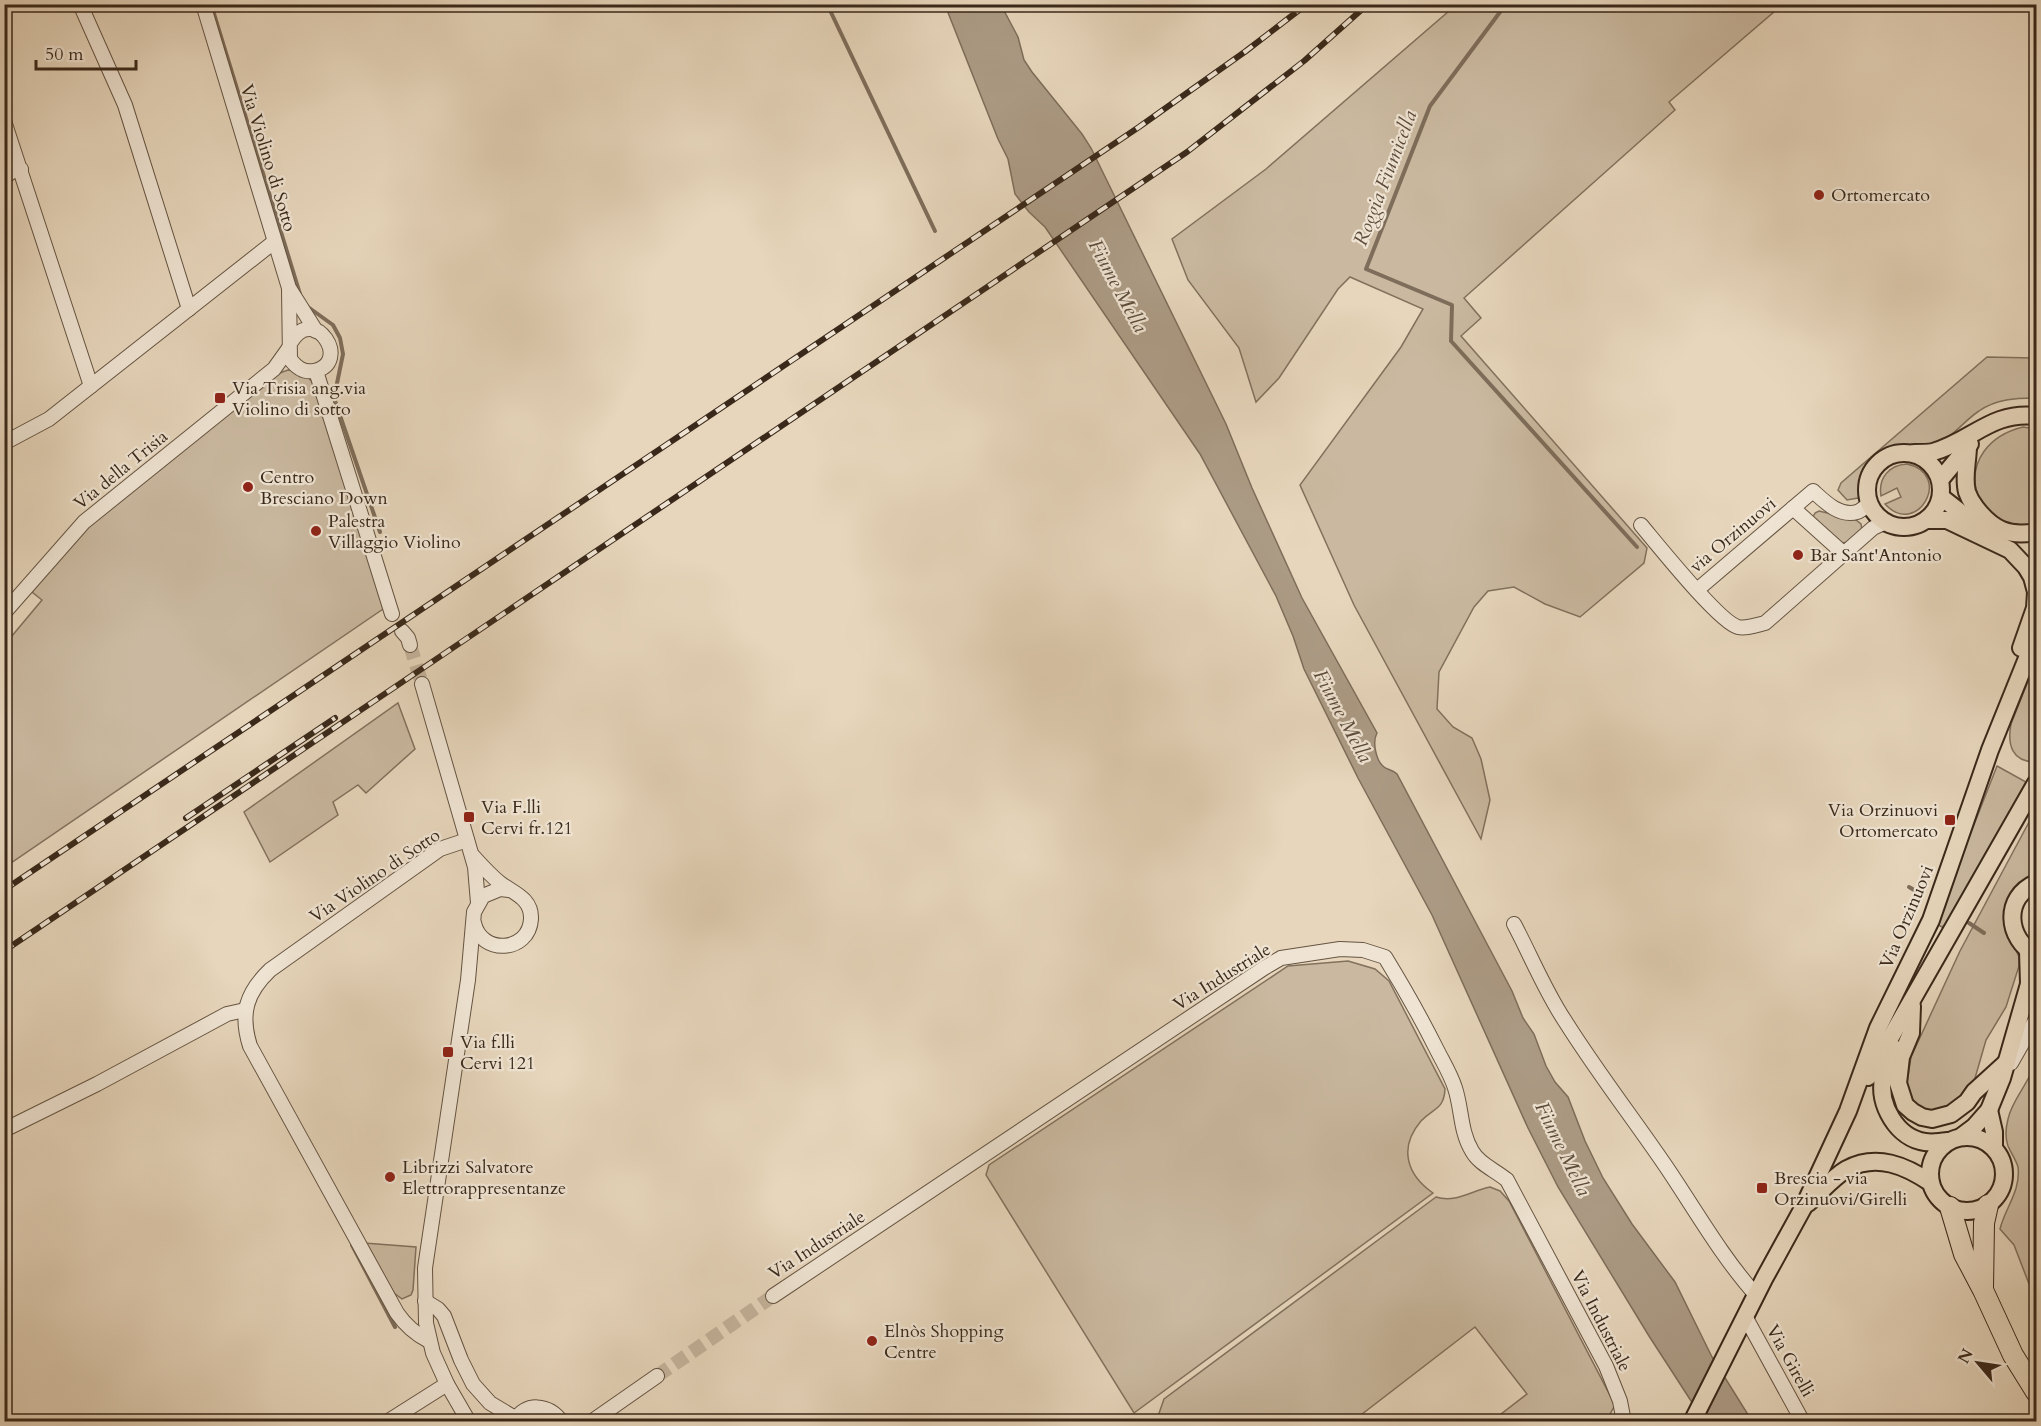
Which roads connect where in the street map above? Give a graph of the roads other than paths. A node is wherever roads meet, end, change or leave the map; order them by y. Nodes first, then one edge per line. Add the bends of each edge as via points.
1 (80, 4) edge
2 (203, 4) edge
3 (4, 121) edge
4 (21, 169) junction
5 (4, 177) edge
6 (274, 242) junction
7 (289, 288) junction
8 (189, 309) junction
9 (316, 330) junction
10 (290, 345) junction
11 (295, 366) junction
12 (274, 369) junction
13 (316, 371) junction
14 (91, 386) junction
15 (2037, 416) edge
16 (1979, 430) junction
17 (4, 443) edge
18 (1968, 446) junction
19 (1909, 453) junction
20 (1940, 489) junction
21 (1870, 503) junction
22 (1793, 508) junction
23 (1926, 520) junction
24 (1886, 522) junction
25 (1989, 524) junction
26 (1641, 525) dead end
27 (2037, 532) edge
28 (1844, 553) junction
29 (1696, 590) junction
30 (4, 613) edge
31 (392, 614) dead end
32 (402, 630) dead end
33 (2037, 636) edge
34 (410, 645) tunnel mouth
35 (422, 684) tunnel mouth
36 (2014, 693) junction
37 (2037, 783) edge
38 (468, 840) junction
39 (472, 855) junction
40 (2037, 883) edge
41 (510, 890) junction
42 (478, 903) junction
43 (474, 921) junction
44 (1514, 924) dead end
45 (489, 944) junction
46 (2032, 953) edge
47 (468, 980) junction
48 (2033, 980) edge
49 (1913, 1003) junction
50 (245, 1010) junction
51 (2037, 1019) edge
52 (2005, 1070) junction
53 (1989, 1110) junction
54 (1848, 1111) junction
55 (4, 1130) edge
56 (1955, 1139) junction
57 (1994, 1147) junction
58 (1931, 1183) junction
59 (1988, 1205) junction
60 (1950, 1207) junction
61 (1803, 1208) junction
62 (1983, 1290) junction
63 (773, 1296) tunnel mouth
64 (1756, 1296) junction
65 (425, 1300) junction
66 (1746, 1318) junction
67 (429, 1341) junction
68 (657, 1376) tunnel mouth
69 (447, 1384) junction
70 (2037, 1392) edge
71 (514, 1420) edge
72 (387, 1422) edge
73 (469, 1422) edge
74 (562, 1422) edge
75 (591, 1422) edge
76 (1624, 1422) edge
77 (1692, 1422) edge
78 (1803, 1422) edge

1 - 8 street via 125,105
2 - 6 street, Via Violino di Sotto
3 - 4 street
4 - 5 street
4 - 14 street
6 - 7 street, Via Violino di Sotto
6 - 8 street
7 - 9 street, Via Violino di Sotto
7 - 10 street, Via Violino di Sotto
8 - 14 street
9 - 10 street via 298,333
9 - 13 street, Via Violino di Sotto via 327,338 331,351 327,363
10 - 11 street, Via Violino di Sotto
10 - 12 street, Via della Trisia
11 - 12 street
11 - 13 street
12 - 30 street, Via della Trisia via 84,522
13 - 31 street
14 - 17 street via 49,419
15 - 16 main road via 2008,416
16 - 18 main road
16 - 19 main road via 1931,452
18 - 20 main road
18 - 25 main road via 1967,492
19 - 20 main road via 1930,463
19 - 21 main road via 1888,456 1875,466 1868,485
20 - 23 main road via 1936,508
20 - 25 main road via 1964,515
21 - 22 street, via Orzinuovi via 1857,512 1844,512 1813,491
21 - 24 main road
22 - 28 street, via Orzinuovi
22 - 29 street, via Orzinuovi
23 - 24 main road via 1906,527
23 - 36 main road via 1947,520 2010,550 2032,577 2035,608 2016,663
24 - 28 street, via Orzinuovi
25 - 27 main road via 2020,534
26 - 29 street, via Orzinuovi
28 - 29 street, via Orzinuovi via 1765,623 1748,628 1725,620
32 - 34 street
33 - 36 main road, Via Orzinuovi
35 - 38 street, Via Violino di Sotto
36 - 54 main road, Via Orzinuovi via 1931,920 1878,1028
37 - 49 main road, Via Orzinuovi
38 - 39 street
38 - 50 street, Via Violino di Sotto via 440,849 270,970 254,989
39 - 41 street
39 - 42 street
40 - 46 main road via 2022,892 2012,923 2020,943
41 - 42 street via 491,891
41 - 45 street via 525,900 530,926 511,945
42 - 43 street
43 - 45 street via 478,934
43 - 47 street
44 - 64 street via 1564,1020 1733,1269
45 - 47 street via 479,951
46 - 48 main road
47 - 65 street via 427,1246
48 - 52 main road
49 - 52 main road via 1911,1033 1901,1057 1898,1083 1905,1105 1913,1112 1932,1119 1951,1114
49 - 54 main road, Via Orzinuovi
49 - 56 main road via 1906,1028 1883,1076 1885,1104 1891,1118 1913,1139 1926,1143
50 - 55 street via 227,1014
50 - 67 street via 250,1046 396,1314 413,1332
51 - 52 street
52 - 53 main road
53 - 56 main road via 1974,1127
53 - 57 main road
54 - 61 main road, Via Orzinuovi
56 - 57 main road via 1974,1137
56 - 58 main road via 1939,1149 1933,1159
57 - 59 main road via 2001,1156 2005,1177 2002,1188
58 - 60 main road via 1941,1201
58 - 61 main road via 1899,1165 1866,1163 1847,1169
59 - 60 main road via 1969,1211
59 - 62 highway
60 - 62 highway via 1964,1254
61 - 64 main road, Via Orzinuovi
62 - 70 highway via 2013,1355
63 - 76 street, Via Industriale via 1281,958 1340,949 1363,950 1385,957 1414,1004 1455,1086 1461,1124 1472,1152 1507,1180 1606,1366
64 - 66 main road, Via Orzinuovi
65 - 67 street
65 - 71 street via 444,1316 473,1384 490,1403
66 - 77 main road, Via Orzinuovi
66 - 78 street, Via Girelli
67 - 69 street
68 - 75 street
69 - 72 street
69 - 73 street
71 - 74 street via 528,1409 543,1407

